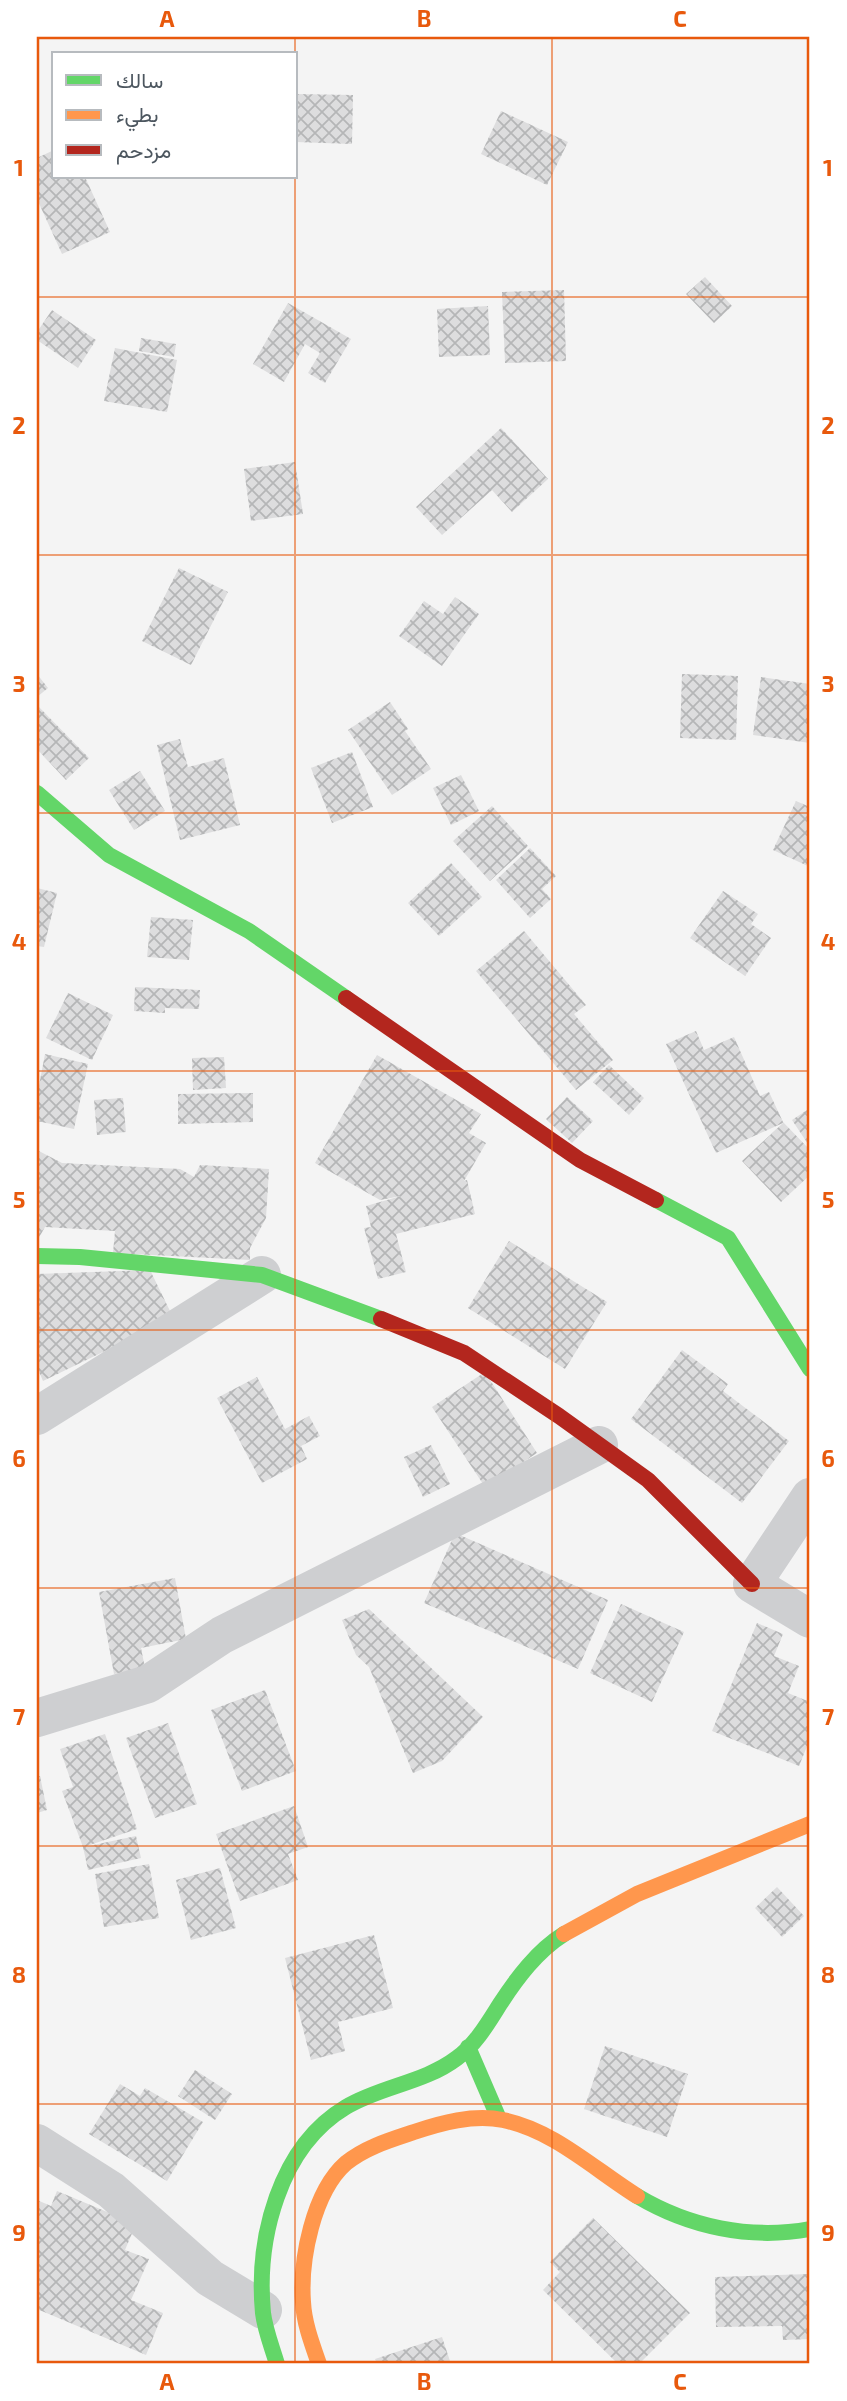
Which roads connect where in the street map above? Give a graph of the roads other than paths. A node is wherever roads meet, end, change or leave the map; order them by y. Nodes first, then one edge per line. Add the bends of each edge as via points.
1 (37, 793) edge
2 (37, 1256) edge
3 (262, 1275) junction
4 (810, 1369) edge
5 (37, 1416) edge
6 (599, 1444) junction
7 (810, 1497) edge
8 (752, 1584) junction
9 (810, 1619) edge
10 (37, 1718) edge
11 (810, 1824) edge
12 (468, 2047) junction
13 (499, 2119) junction
14 (37, 2143) edge
15 (810, 2230) edge
16 (263, 2310) junction
17 (277, 2364) edge
18 (319, 2364) edge

1 - 4 street via 109,855 249,931 580,1160 727,1238
2 - 3 street
3 - 5 street
3 - 6 street via 464,1353
6 - 8 street via 648,1480
6 - 10 street via 222,1635 148,1684
7 - 8 street
8 - 9 street
11 - 12 street via 616,1902 552,1942
12 - 13 street
12 - 16 street via 439,2069 347,2106 314,2132 284,2182 272,2216
13 - 15 street via 543,2134 652,2205 684,2218 745,2232
13 - 18 street via 460,2120 394,2139 356,2156 332,2179 314,2219 303,2268 303,2304
14 - 16 street via 111,2190 210,2278
16 - 17 street

